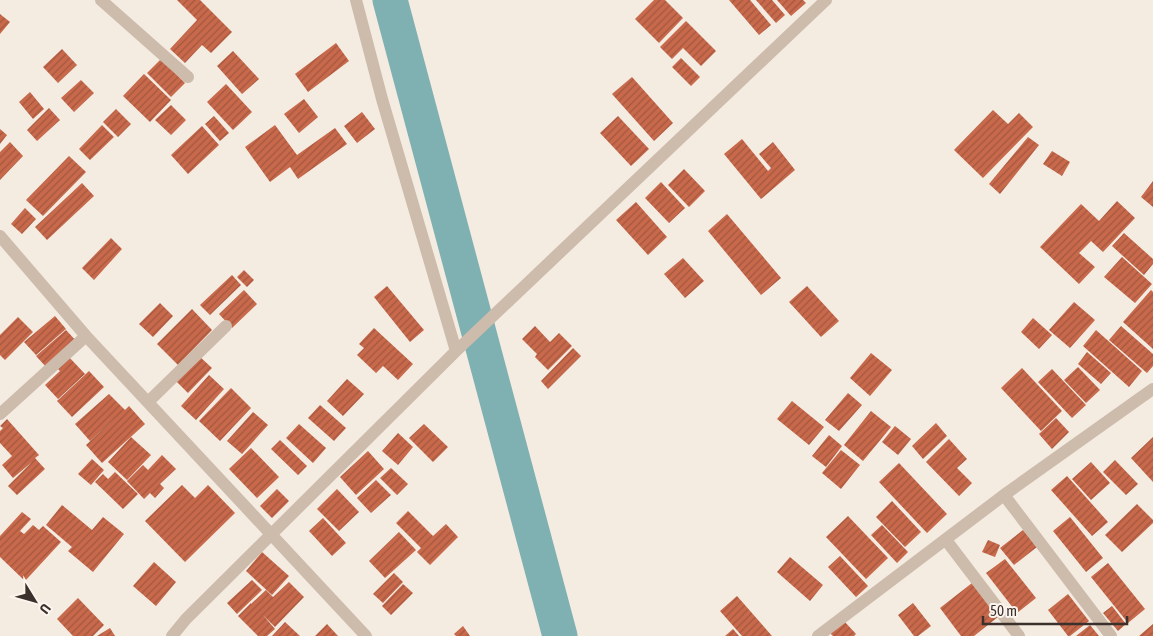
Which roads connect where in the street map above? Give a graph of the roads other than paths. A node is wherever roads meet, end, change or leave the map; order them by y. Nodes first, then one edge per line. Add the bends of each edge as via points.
1 (101, 0) edge
2 (356, 0) edge
3 (826, 0) edge
4 (188, 77) dead end
5 (0, 236) edge
6 (226, 326) dead end
7 (86, 336) junction
8 (458, 349) junction
9 (1151, 394) edge
10 (148, 402) junction
11 (0, 414) edge
12 (1004, 495) junction
13 (272, 535) junction
14 (946, 540) junction
15 (173, 636) edge
16 (366, 636) edge
17 (818, 636) edge
18 (1019, 636) edge
19 (1111, 636) edge

1 - 4 street
2 - 8 street via 382,99
3 - 8 street
5 - 7 street
6 - 10 street
7 - 10 street
7 - 11 street
8 - 13 street
9 - 12 street
10 - 13 street
12 - 14 street
12 - 19 street
13 - 15 street via 186,619
13 - 16 street
14 - 17 street
14 - 18 street

